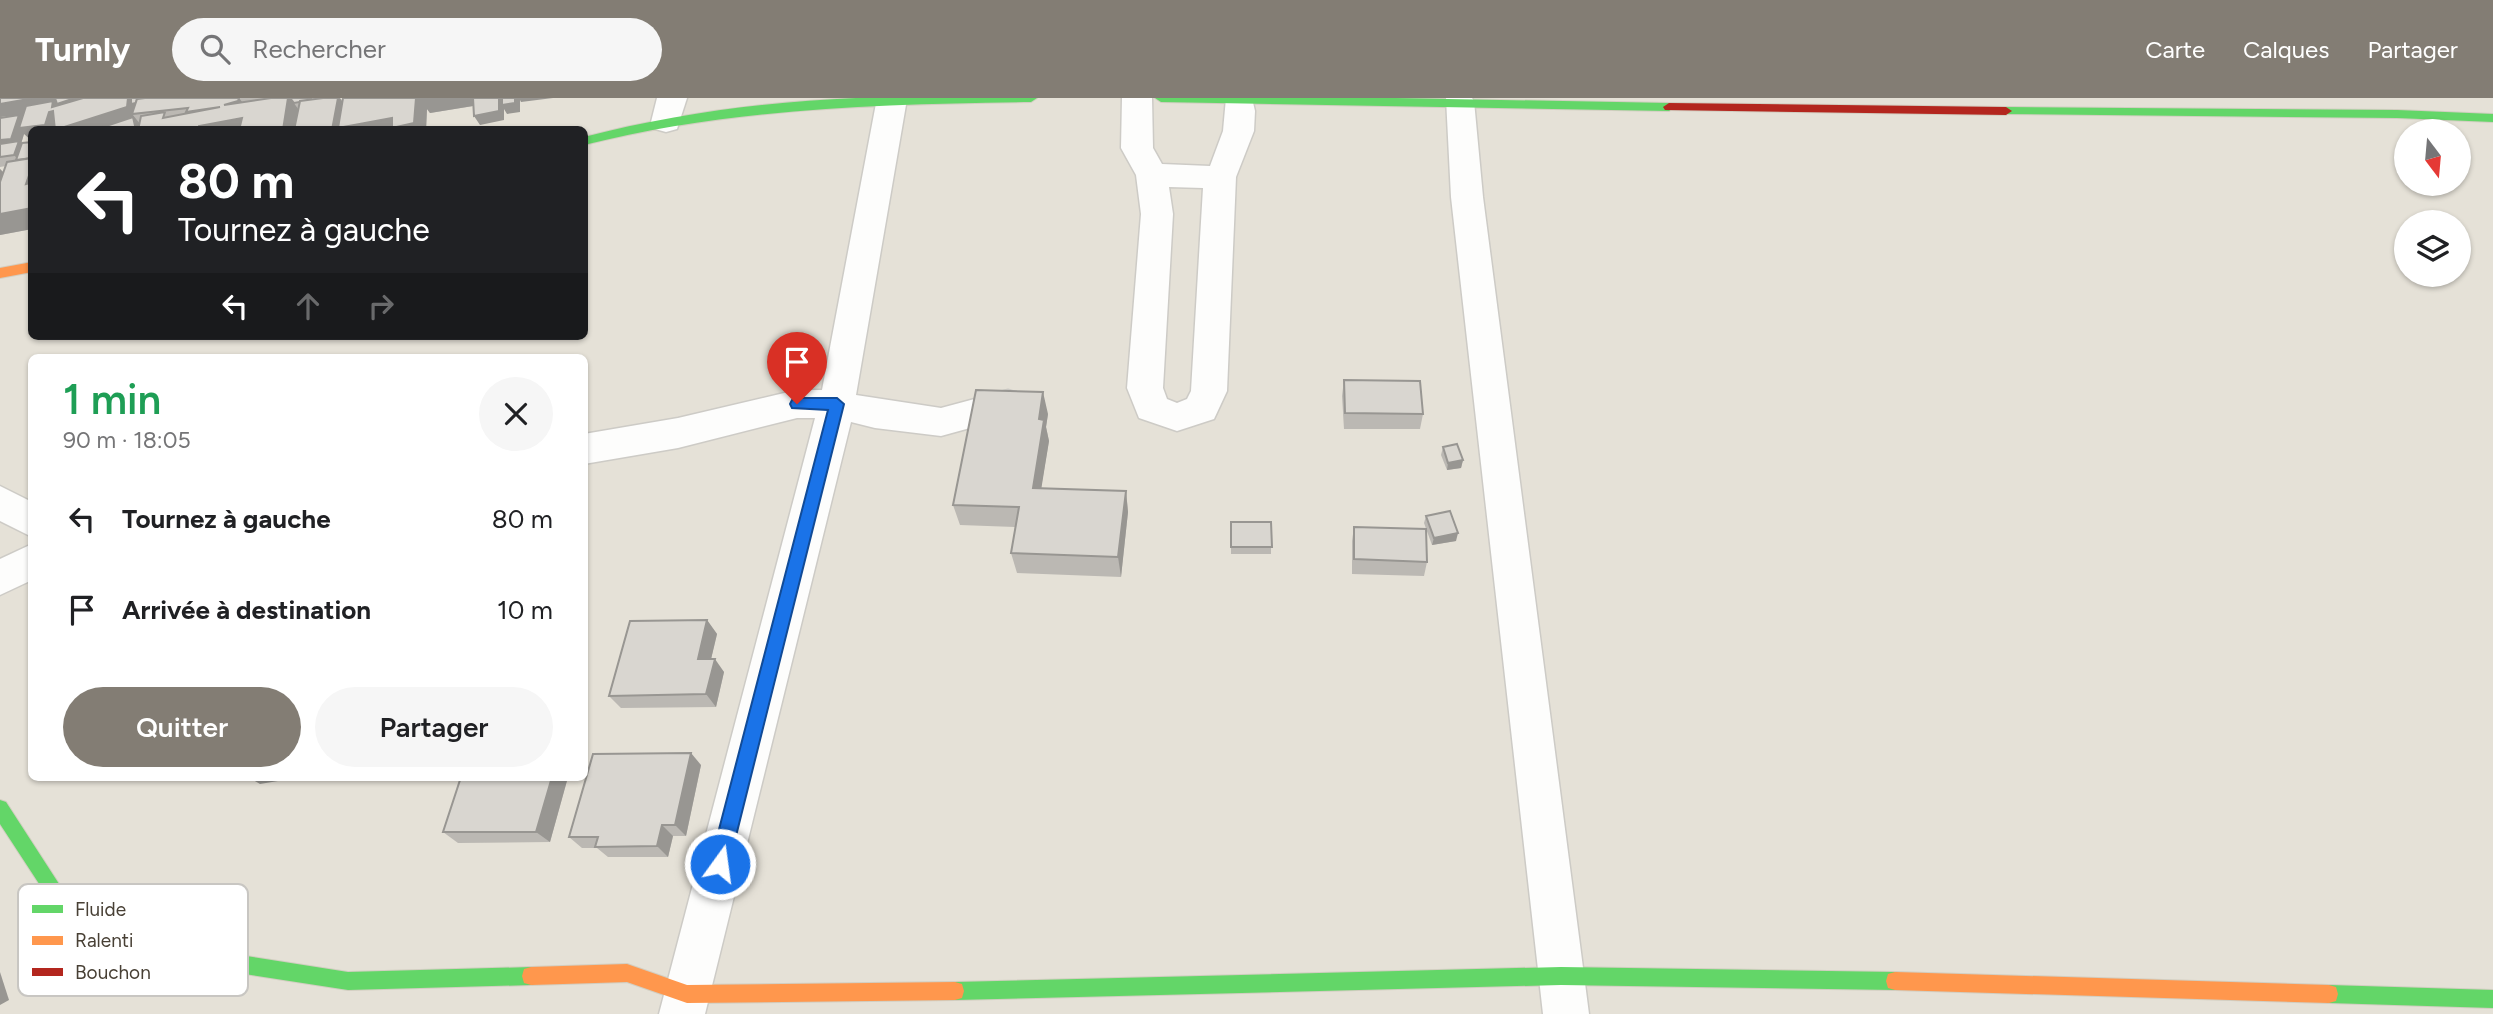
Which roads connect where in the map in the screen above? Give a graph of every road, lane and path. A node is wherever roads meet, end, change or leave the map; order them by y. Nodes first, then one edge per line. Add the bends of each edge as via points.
1 (1031, 98) edge
2 (1137, 98) edge
3 (1161, 98) edge
4 (1239, 101) junction
5 (1459, 101) junction
6 (1708, 103) edge
7 (2392, 106) edge
8 (669, 110) edge
9 (889, 111) edge
10 (2493, 118) edge
11 (588, 140) edge
12 (1152, 175) junction
13 (1220, 177) junction
14 (28, 268) edge
15 (0, 273) edge
16 (837, 404) junction
17 (1008, 404) edge
18 (588, 448) edge
19 (0, 502) edge
20 (28, 519) edge
21 (28, 562) edge
22 (0, 578) edge
23 (0, 808) edge
24 (49, 884) edge
25 (248, 966) edge
26 (1561, 976) junction
27 (2493, 999) edge
28 (2060, 1000) edge
29 (684, 1004) edge
30 (1566, 1014) edge

1 - 9 street
2 - 12 street via 1137,148
3 - 4 street
4 - 5 street
4 - 13 street via 1235,148
5 - 6 street
5 - 26 street
6 - 7 street
7 - 10 street
8 - 9 street via 780,107
8 - 11 street
9 - 16 street
12 - 13 street
12 - 13 street via 1157,214 1145,388 1152,408 1177,417 1201,409 1209,391
14 - 15 street
16 - 17 street via 941,422
16 - 18 street via 797,404 678,433
16 - 29 street
19 - 20 street
21 - 22 street
23 - 24 street
25 - 29 street via 348,981 627,973
26 - 28 street via 1753,977
26 - 29 street
26 - 30 street
27 - 28 street

